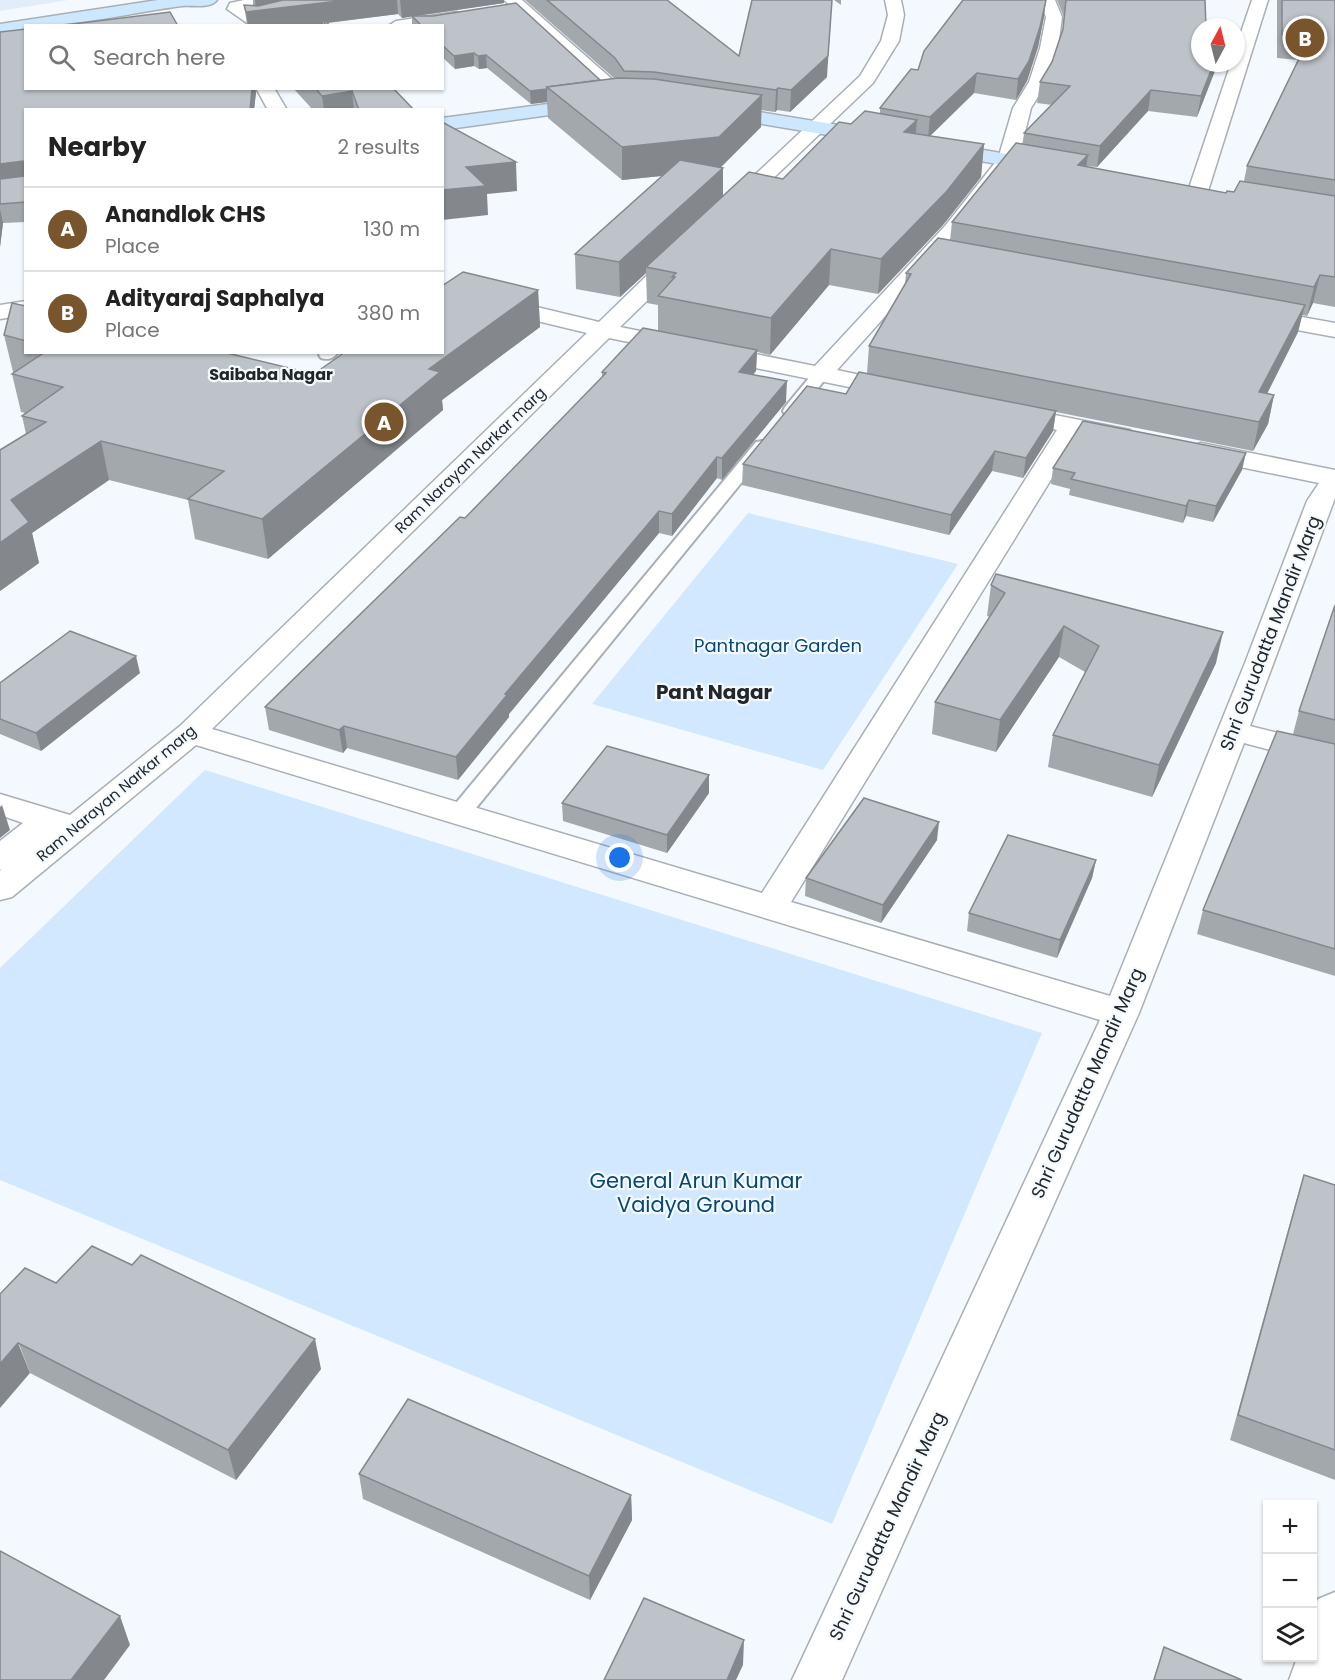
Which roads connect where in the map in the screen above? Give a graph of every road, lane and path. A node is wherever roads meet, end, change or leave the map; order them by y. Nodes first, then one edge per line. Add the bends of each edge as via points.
1 (263, 0) edge
2 (341, 0) edge
3 (893, 0) edge
4 (1047, 0) edge
5 (1260, 0) edge
6 (516, 4) edge
7 (220, 8) edge
8 (497, 11) edge
9 (475, 14) edge
10 (24, 24) edge
11 (27, 24) edge
12 (97, 24) edge
13 (409, 24) edge
14 (0, 28) edge
15 (24, 35) edge
16 (0, 39) edge
17 (266, 90) edge
18 (277, 108) edge
19 (701, 109) edge
20 (444, 124) edge
21 (816, 127) junction
22 (895, 140) edge
23 (918, 144) edge
24 (1008, 160) junction
25 (1063, 169) edge
26 (1175, 188) edge
27 (1197, 191) junction
28 (1220, 196) edge
29 (928, 254) junction
30 (951, 259) edge
31 (444, 291) edge
32 (24, 308) edge
33 (0, 312) edge
34 (1242, 313) edge
35 (602, 330) junction
36 (1335, 330) edge
37 (820, 375) junction
38 (923, 395) edge
39 (992, 409) edge
40 (1072, 425) junction
41 (1140, 439) edge
42 (1174, 446) edge
43 (1335, 478) edge
44 (1232, 731) junction
45 (191, 733) junction
46 (1335, 757) edge
47 (0, 804) edge
48 (459, 814) junction
49 (61, 823) junction
50 (0, 859) edge
51 (0, 889) edge
52 (770, 907) junction
53 (1121, 1013) junction
54 (1335, 1615) edge
55 (817, 1680) edge
56 (1314, 1680) edge

1 - 7 street
2 - 7 street via 260,19
3 - 21 street, Ram Narayan Narkar marg via 896,15 890,41 867,79
4 - 24 street via 1054,17 1049,48 1038,82 1022,108
5 - 27 street
6 - 8 street
6 - 20 street via 627,101
7 - 11 street via 184,1
7 - 12 street
9 - 13 street
10 - 14 street
15 - 16 street
17 - 18 street
19 - 21 street
21 - 22 street
21 - 35 street, Ram Narayan Narkar marg
23 - 24 street
24 - 25 street
24 - 29 street
26 - 27 street
27 - 28 street
29 - 30 street
29 - 37 street
31 - 35 street
32 - 33 street
34 - 36 street
35 - 37 street
35 - 45 street, Ram Narayan Narkar marg
37 - 38 street
37 - 48 lane
39 - 40 street
40 - 41 street
40 - 52 street
42 - 43 street
43 - 44 street, Shri Gurudatta Mandir Marg via 1320,501
44 - 46 street
44 - 53 street, Shri Gurudatta Mandir Marg
45 - 48 street
45 - 49 street, Ram Narayan Narkar marg
47 - 49 street
48 - 52 street
49 - 50 street
49 - 51 street, Ram Narayan Narkar marg
52 - 53 street
53 - 55 street, Shri Gurudatta Mandir Marg
54 - 56 street

